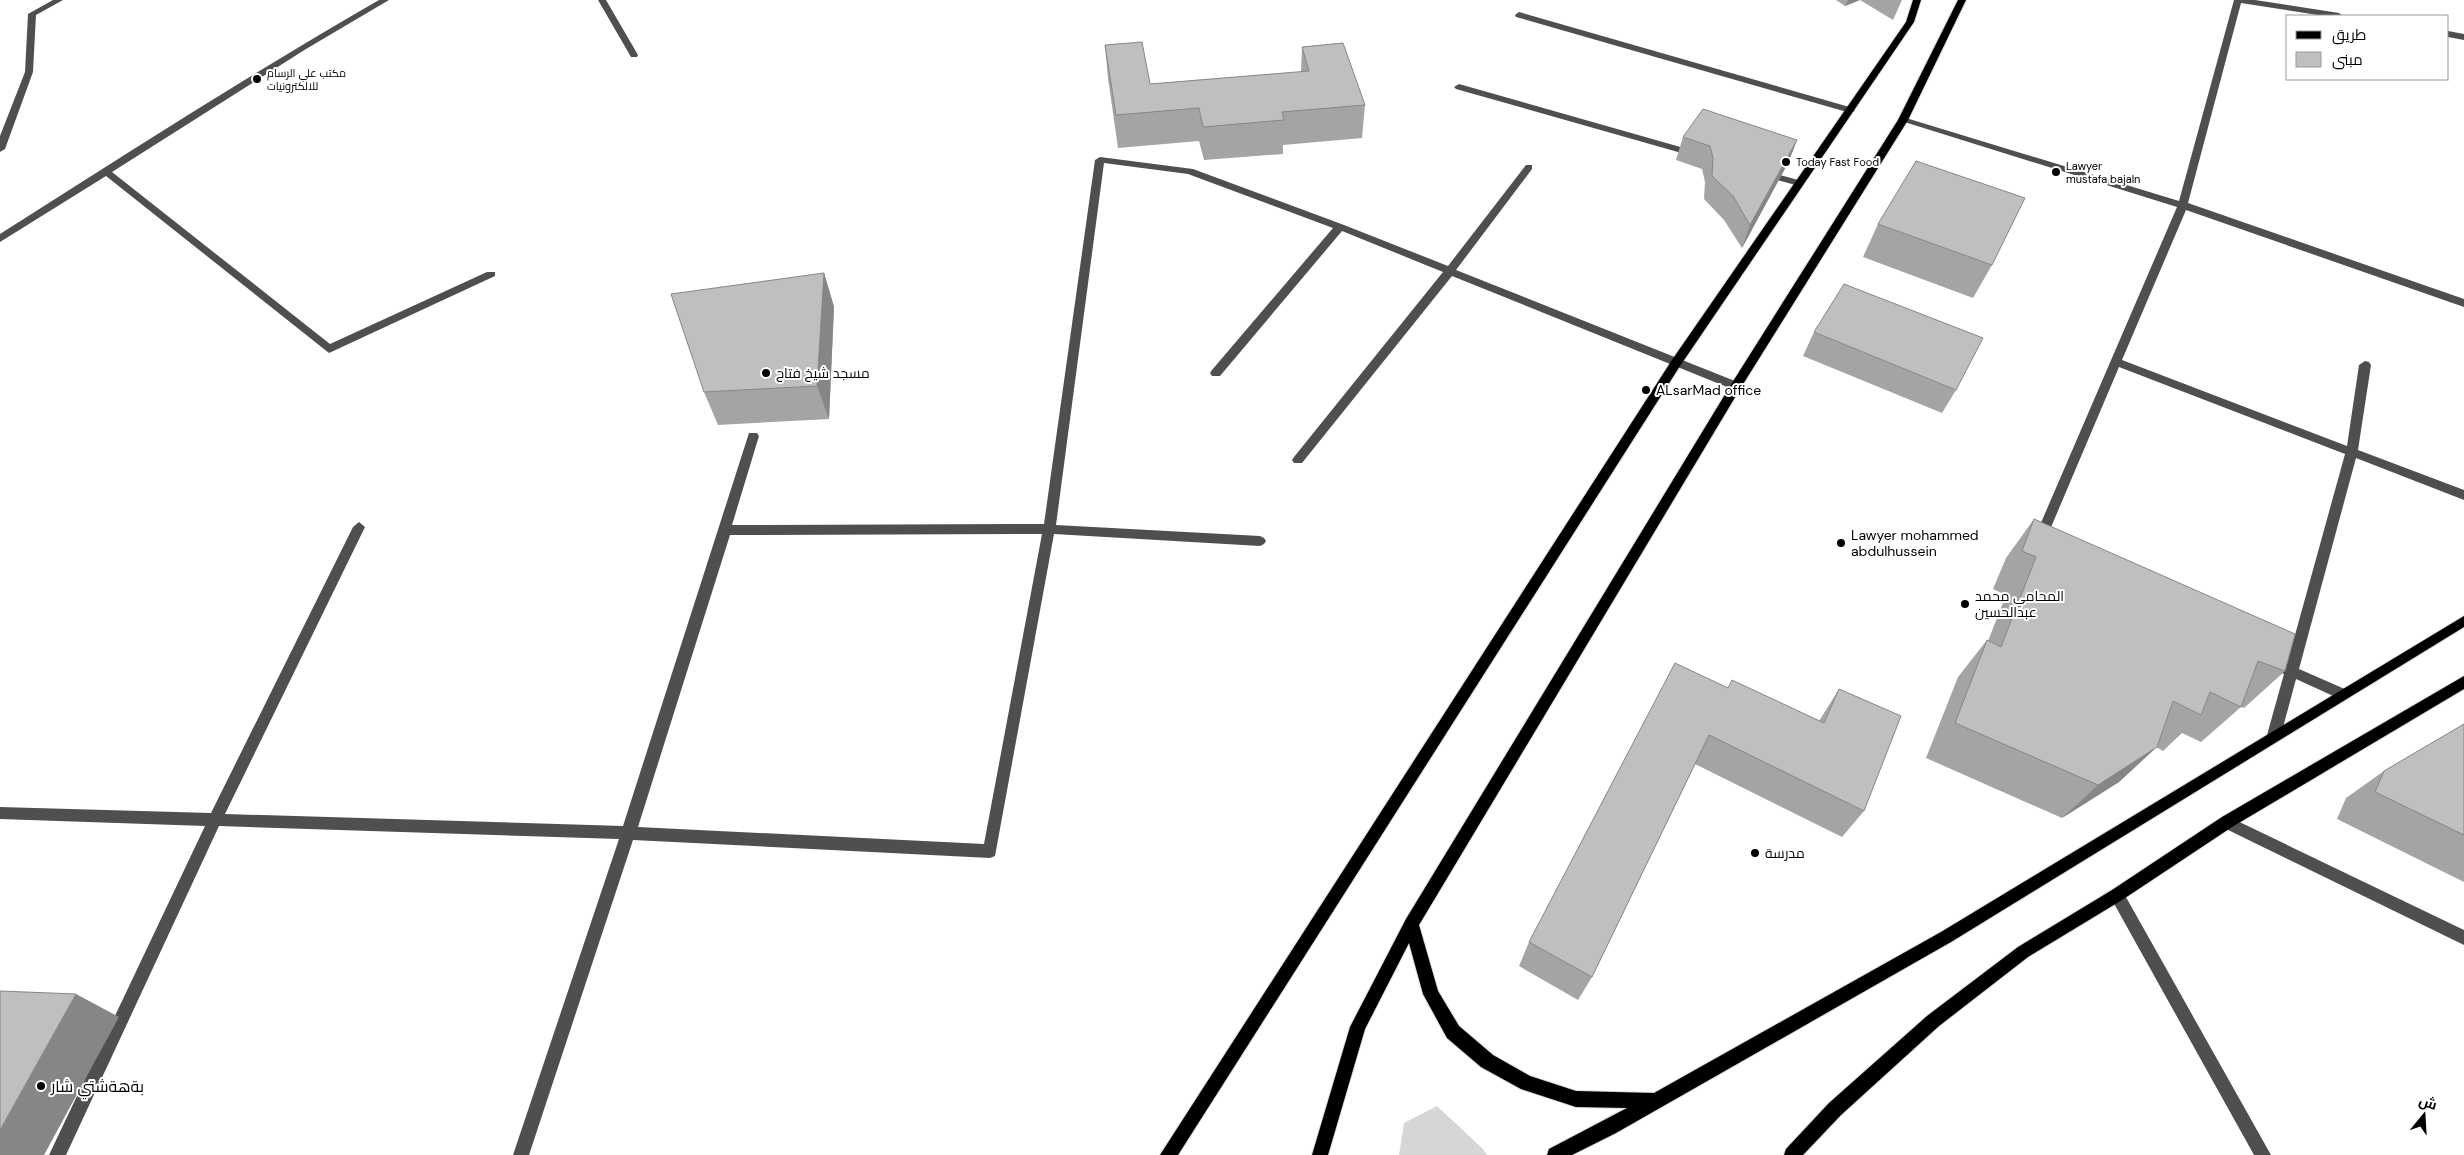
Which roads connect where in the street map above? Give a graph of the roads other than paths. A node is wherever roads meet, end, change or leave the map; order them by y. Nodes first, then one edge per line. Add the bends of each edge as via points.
1 (59, 0) edge
2 (385, 0) edge
3 (602, 0) edge
4 (1917, 0) edge
5 (1962, 0) edge
6 (2238, 0) edge
7 (2333, 15) edge
8 (1519, 16) dead end
9 (2449, 34) edge
10 (2462, 36) edge
11 (2464, 47) edge
12 (634, 54) dead end
13 (1459, 87) dead end
14 (1850, 110) junction
15 (1903, 120) junction
16 (0, 149) edge
17 (1704, 156) edge
18 (1529, 166) dead end
19 (1752, 170) edge
20 (105, 171) junction
21 (1799, 183) junction
22 (2183, 205) junction
23 (1340, 227) junction
24 (0, 239) edge
25 (1450, 271) junction
26 (491, 274) dead end
27 (2464, 303) edge
28 (2116, 362) junction
29 (1676, 363) junction
30 (2365, 365) dead end
31 (1216, 373) dead end
32 (1736, 386) junction
33 (753, 436) dead end
34 (2352, 451) junction
35 (1298, 460) dead end
36 (2464, 495) edge
37 (359, 527) dead end
38 (1049, 529) junction
39 (726, 530) junction
40 (1260, 541) dead end
41 (2037, 547) edge
42 (2464, 621) edge
43 (2255, 656) edge
44 (2291, 672) junction
45 (2464, 682) edge
46 (2342, 694) junction
47 (2274, 735) junction
48 (0, 813) edge
49 (215, 820) junction
50 (2227, 822) junction
51 (628, 833) junction
52 (2117, 895) junction
53 (1411, 924) junction
54 (2464, 938) edge
55 (1654, 1101) junction
56 (57, 1155) edge
57 (521, 1155) edge
58 (1168, 1155) edge
59 (1320, 1155) edge
60 (1555, 1155) edge
61 (1792, 1155) edge
62 (2263, 1155) edge

1 - 16 street via 32,14 29,72
2 - 20 street
3 - 12 street
4 - 14 main road via 1910,22
5 - 15 main road
6 - 7 street
6 - 22 street
8 - 14 street
9 - 10 street
10 - 11 street
13 - 17 street
14 - 21 main road
15 - 22 street
15 - 32 main road
18 - 25 street
19 - 21 street
20 - 24 street
20 - 26 street via 330,349
21 - 29 main road
22 - 27 street
22 - 28 street
23 - 25 street
23 - 31 street
23 - 38 street via 1190,171 1100,160
25 - 29 street
25 - 35 street
28 - 34 street
28 - 41 street
29 - 32 street
29 - 58 main road
30 - 34 street
32 - 53 main road
33 - 39 street
34 - 36 street
34 - 44 street
37 - 49 street
38 - 39 street
38 - 40 street
38 - 51 street via 990,850
39 - 51 street
42 - 46 main road
43 - 44 street
44 - 46 street
44 - 47 street
45 - 50 main road
46 - 47 main road
47 - 55 main road via 1954,932
48 - 49 street
49 - 51 street
49 - 56 street
50 - 52 main road
50 - 54 street
51 - 57 street
52 - 61 main road via 2023,952 1977,985 1835,1109
52 - 62 street
53 - 55 main road via 1431,994 1452,1032 1487,1062 1527,1083 1576,1098
53 - 59 main road via 1358,1027
55 - 60 main road

